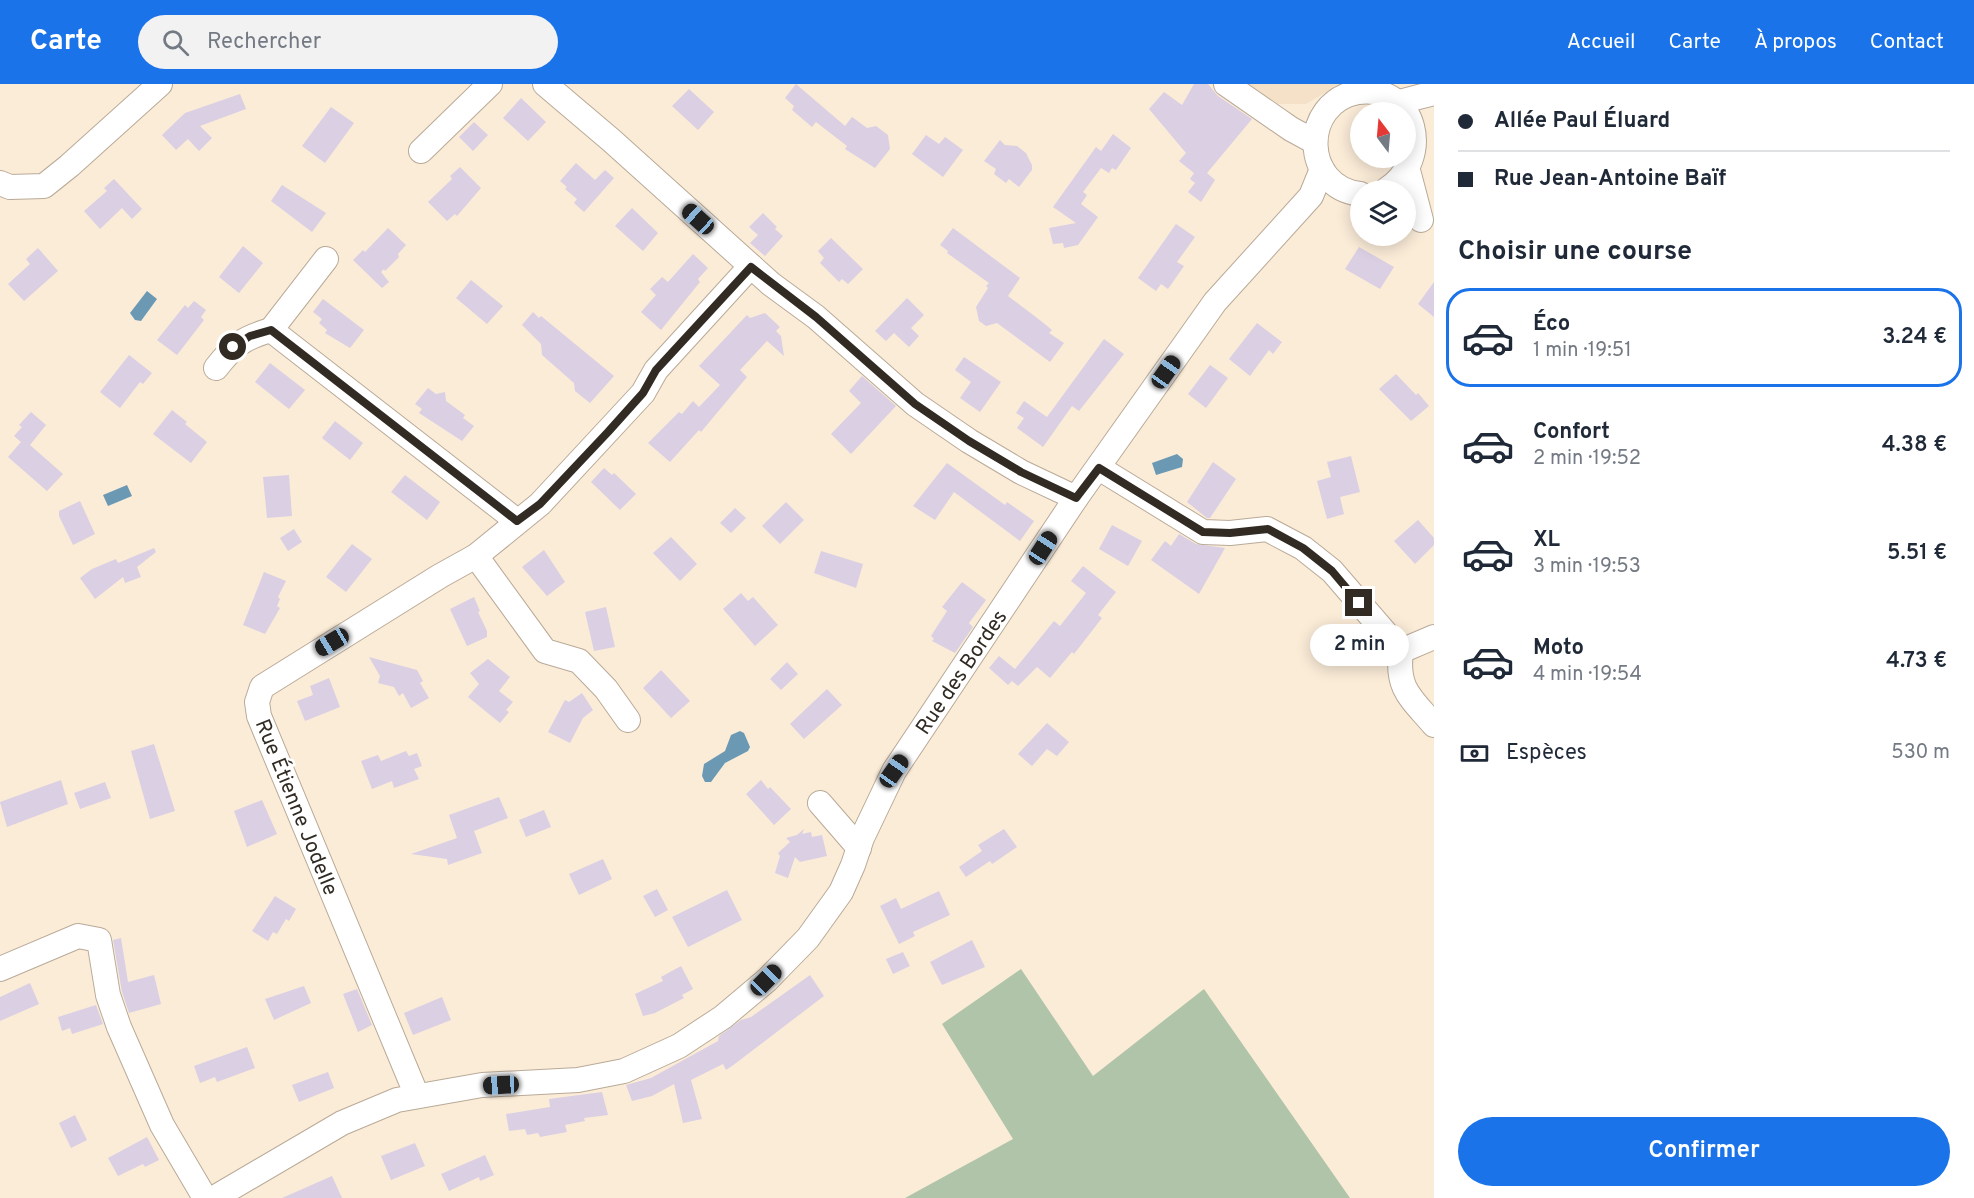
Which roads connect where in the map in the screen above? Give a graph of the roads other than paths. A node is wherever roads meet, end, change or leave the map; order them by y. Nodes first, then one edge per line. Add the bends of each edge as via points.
1 (160, 84) edge
2 (490, 84) edge
3 (1226, 84) edge
4 (553, 86) edge
5 (1434, 93) edge
6 (1252, 102) junction
7 (1399, 102) joint
8 (1326, 110) junction
9 (1434, 118) edge
10 (1416, 128) edge
11 (1419, 137) junction
12 (1315, 142) junction
13 (421, 151) dead end
14 (1322, 169) junction
15 (1409, 174) junction
16 (1402, 180) edge
17 (0, 183) edge
18 (1350, 191) edge
19 (1350, 195) edge
20 (1420, 222) edge
21 (1277, 232) junction
22 (326, 259) dead end
23 (751, 267) junction
24 (271, 330) junction
25 (216, 368) dead end
26 (1099, 468) junction
27 (1076, 498) junction
28 (517, 521) junction
29 (476, 556) junction
30 (1434, 637) edge
31 (1401, 651) junction
32 (628, 720) dead end
33 (1434, 725) edge
34 (820, 803) dead end
35 (859, 848) junction
36 (0, 969) edge
37 (417, 1096) junction
38 (205, 1198) edge
39 (214, 1198) edge

1 - 17 street via 44,186 10,187
2 - 13 street
3 - 6 street
4 - 23 street
5 - 7 street
6 - 8 street via 1298,113
6 - 12 street
7 - 8 street via 1381,93 1361,91 1347,94
8 - 12 street
9 - 11 street
10 - 11 street
11 - 15 street via 1417,156
12 - 14 street
14 - 18 street via 1334,183
14 - 21 street, Rue des Bordes via 1311,196
15 - 16 street
15 - 20 street
19 - 21 street, Rue des Bordes via 1317,206
21 - 26 street, Rue des Bordes via 1215,302
22 - 24 street
23 - 27 street via 816,317 915,404 1021,472
23 - 28 street, Rue Étienne Jodelle via 663,361 643,393 608,432 540,504
24 - 25 street via 250,336 233,347
24 - 28 street
26 - 27 street, Rue des Bordes
26 - 31 street via 1203,532 1268,529 1303,548 1332,571
27 - 35 street, Rue des Bordes via 894,771
28 - 29 street, Rue Étienne Jodelle
29 - 32 street via 545,651 579,661
29 - 37 street, Rue Étienne Jodelle via 262,687 257,702 284,780
30 - 31 street
31 - 33 street via 1399,670 1405,691
34 - 35 street
35 - 37 street, Rue des Bordes via 841,891 808,938 723,1017 679,1046 604,1076 482,1086
36 - 38 street via 78,936 99,940 119,1027 162,1125
37 - 39 street, Rue des Bordes via 342,1123

